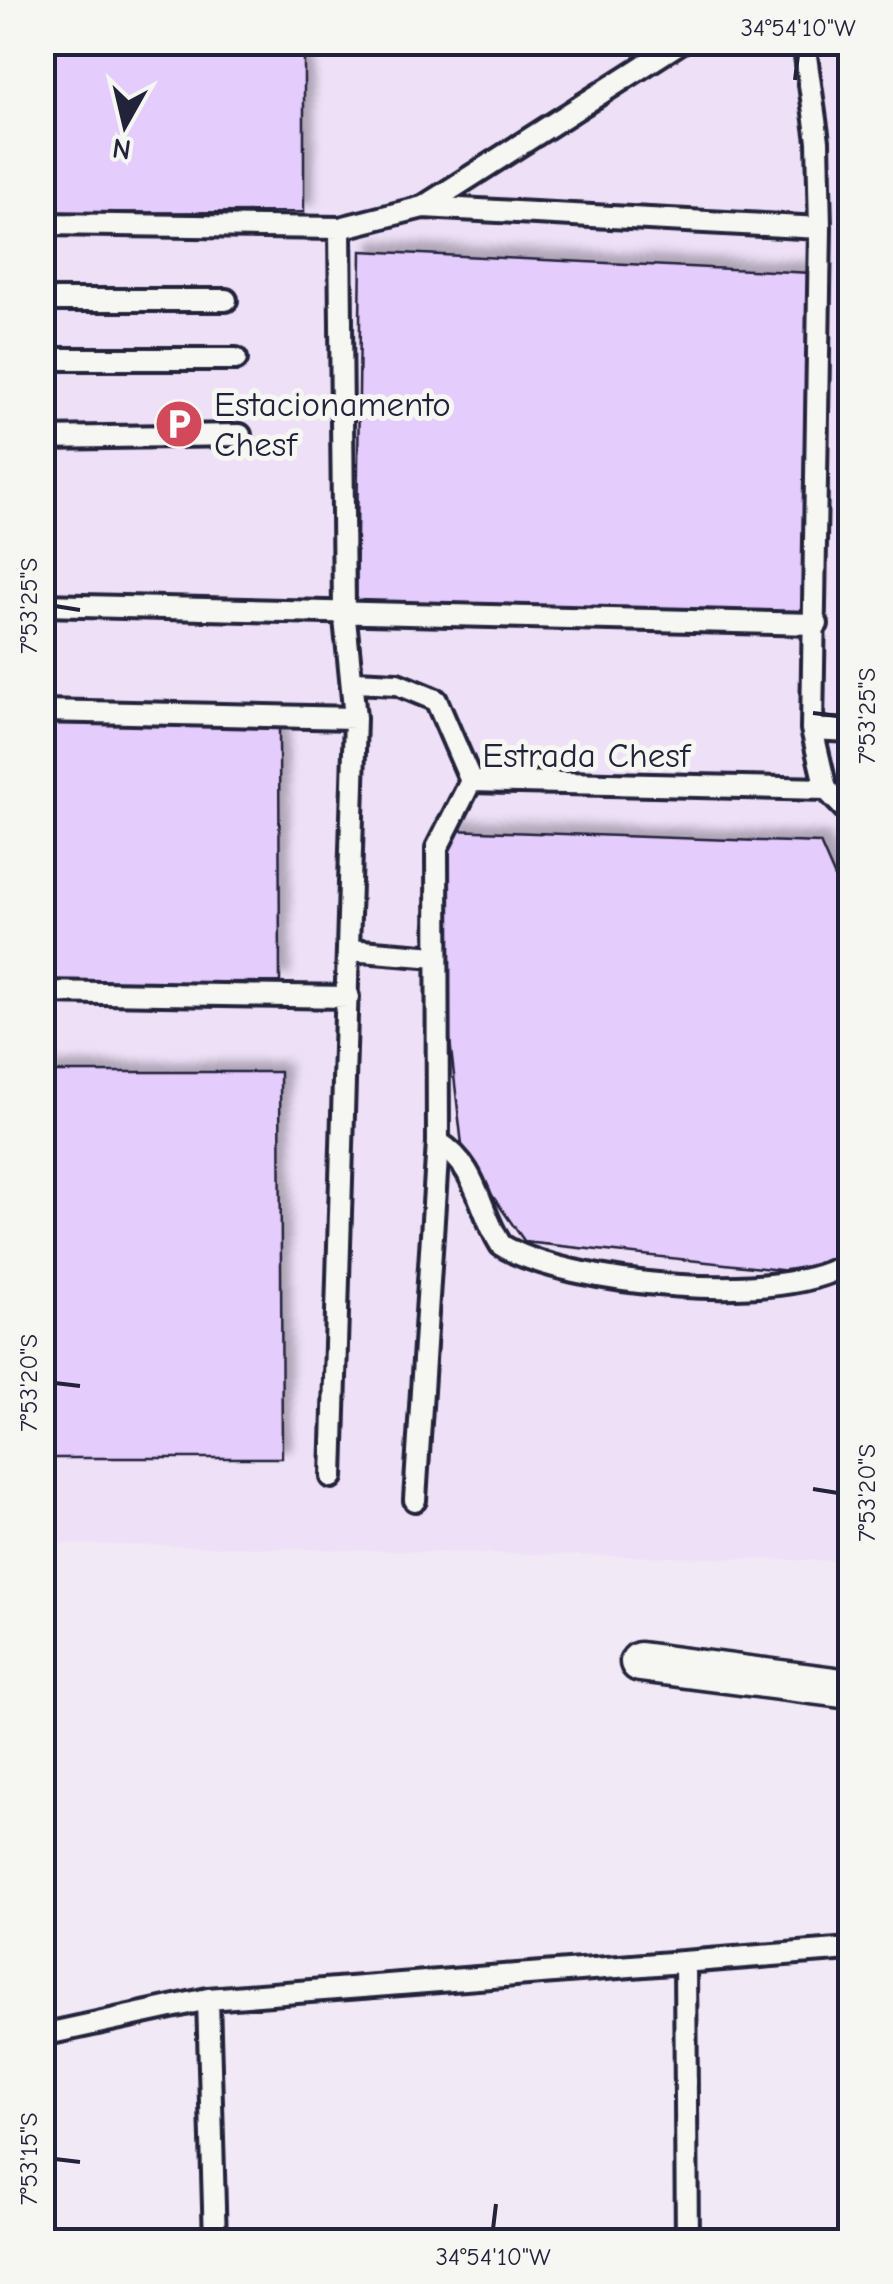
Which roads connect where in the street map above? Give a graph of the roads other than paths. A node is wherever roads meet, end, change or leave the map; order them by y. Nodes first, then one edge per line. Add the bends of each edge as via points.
1 (681, 42) edge
2 (804, 42) edge
3 (423, 208) junction
4 (42, 224) edge
5 (340, 228) junction
6 (820, 228) junction
7 (42, 300) edge
8 (226, 300) dead end
9 (42, 359) edge
10 (236, 359) dead end
11 (240, 435) dead end
12 (42, 438) edge
13 (42, 605) edge
14 (344, 609) junction
15 (817, 624) junction
16 (354, 682) junction
17 (42, 711) edge
18 (355, 718) junction
19 (812, 730) junction
20 (850, 730) edge
21 (470, 782) junction
22 (826, 789) junction
23 (850, 814) edge
24 (349, 950) junction
25 (436, 957) junction
26 (42, 992) edge
27 (348, 997) junction
28 (438, 1142) junction
29 (850, 1260) edge
30 (332, 1477) dead end
31 (415, 1500) dead end
32 (640, 1662) dead end
33 (850, 1689) edge
34 (850, 1949) edge
35 (685, 1962) junction
36 (208, 1999) junction
37 (42, 2036) edge
38 (215, 2242) edge
39 (687, 2242) edge

1 - 3 lane
2 - 6 lane via 818,141
3 - 5 lane
3 - 6 lane
4 - 5 lane
5 - 14 lane
6 - 15 lane
7 - 8 lane
9 - 10 lane
11 - 12 lane
13 - 14 lane
14 - 15 lane
14 - 16 lane
15 - 19 lane
16 - 18 lane
16 - 21 lane via 397,684 436,700
17 - 18 lane
18 - 24 lane
19 - 20 lane
19 - 22 lane
21 - 22 lane, Estrada Chesf
21 - 25 lane, Estrada Chesf via 437,848
22 - 23 lane
24 - 25 lane
24 - 27 lane
25 - 28 lane, Estrada Chesf
26 - 27 lane
27 - 30 lane
28 - 29 lane via 474,1178 501,1245 544,1264 697,1288 808,1279
28 - 31 lane, Estrada Chesf
32 - 33 street
34 - 35 lane
35 - 36 lane
35 - 39 lane
36 - 37 lane
36 - 38 lane

